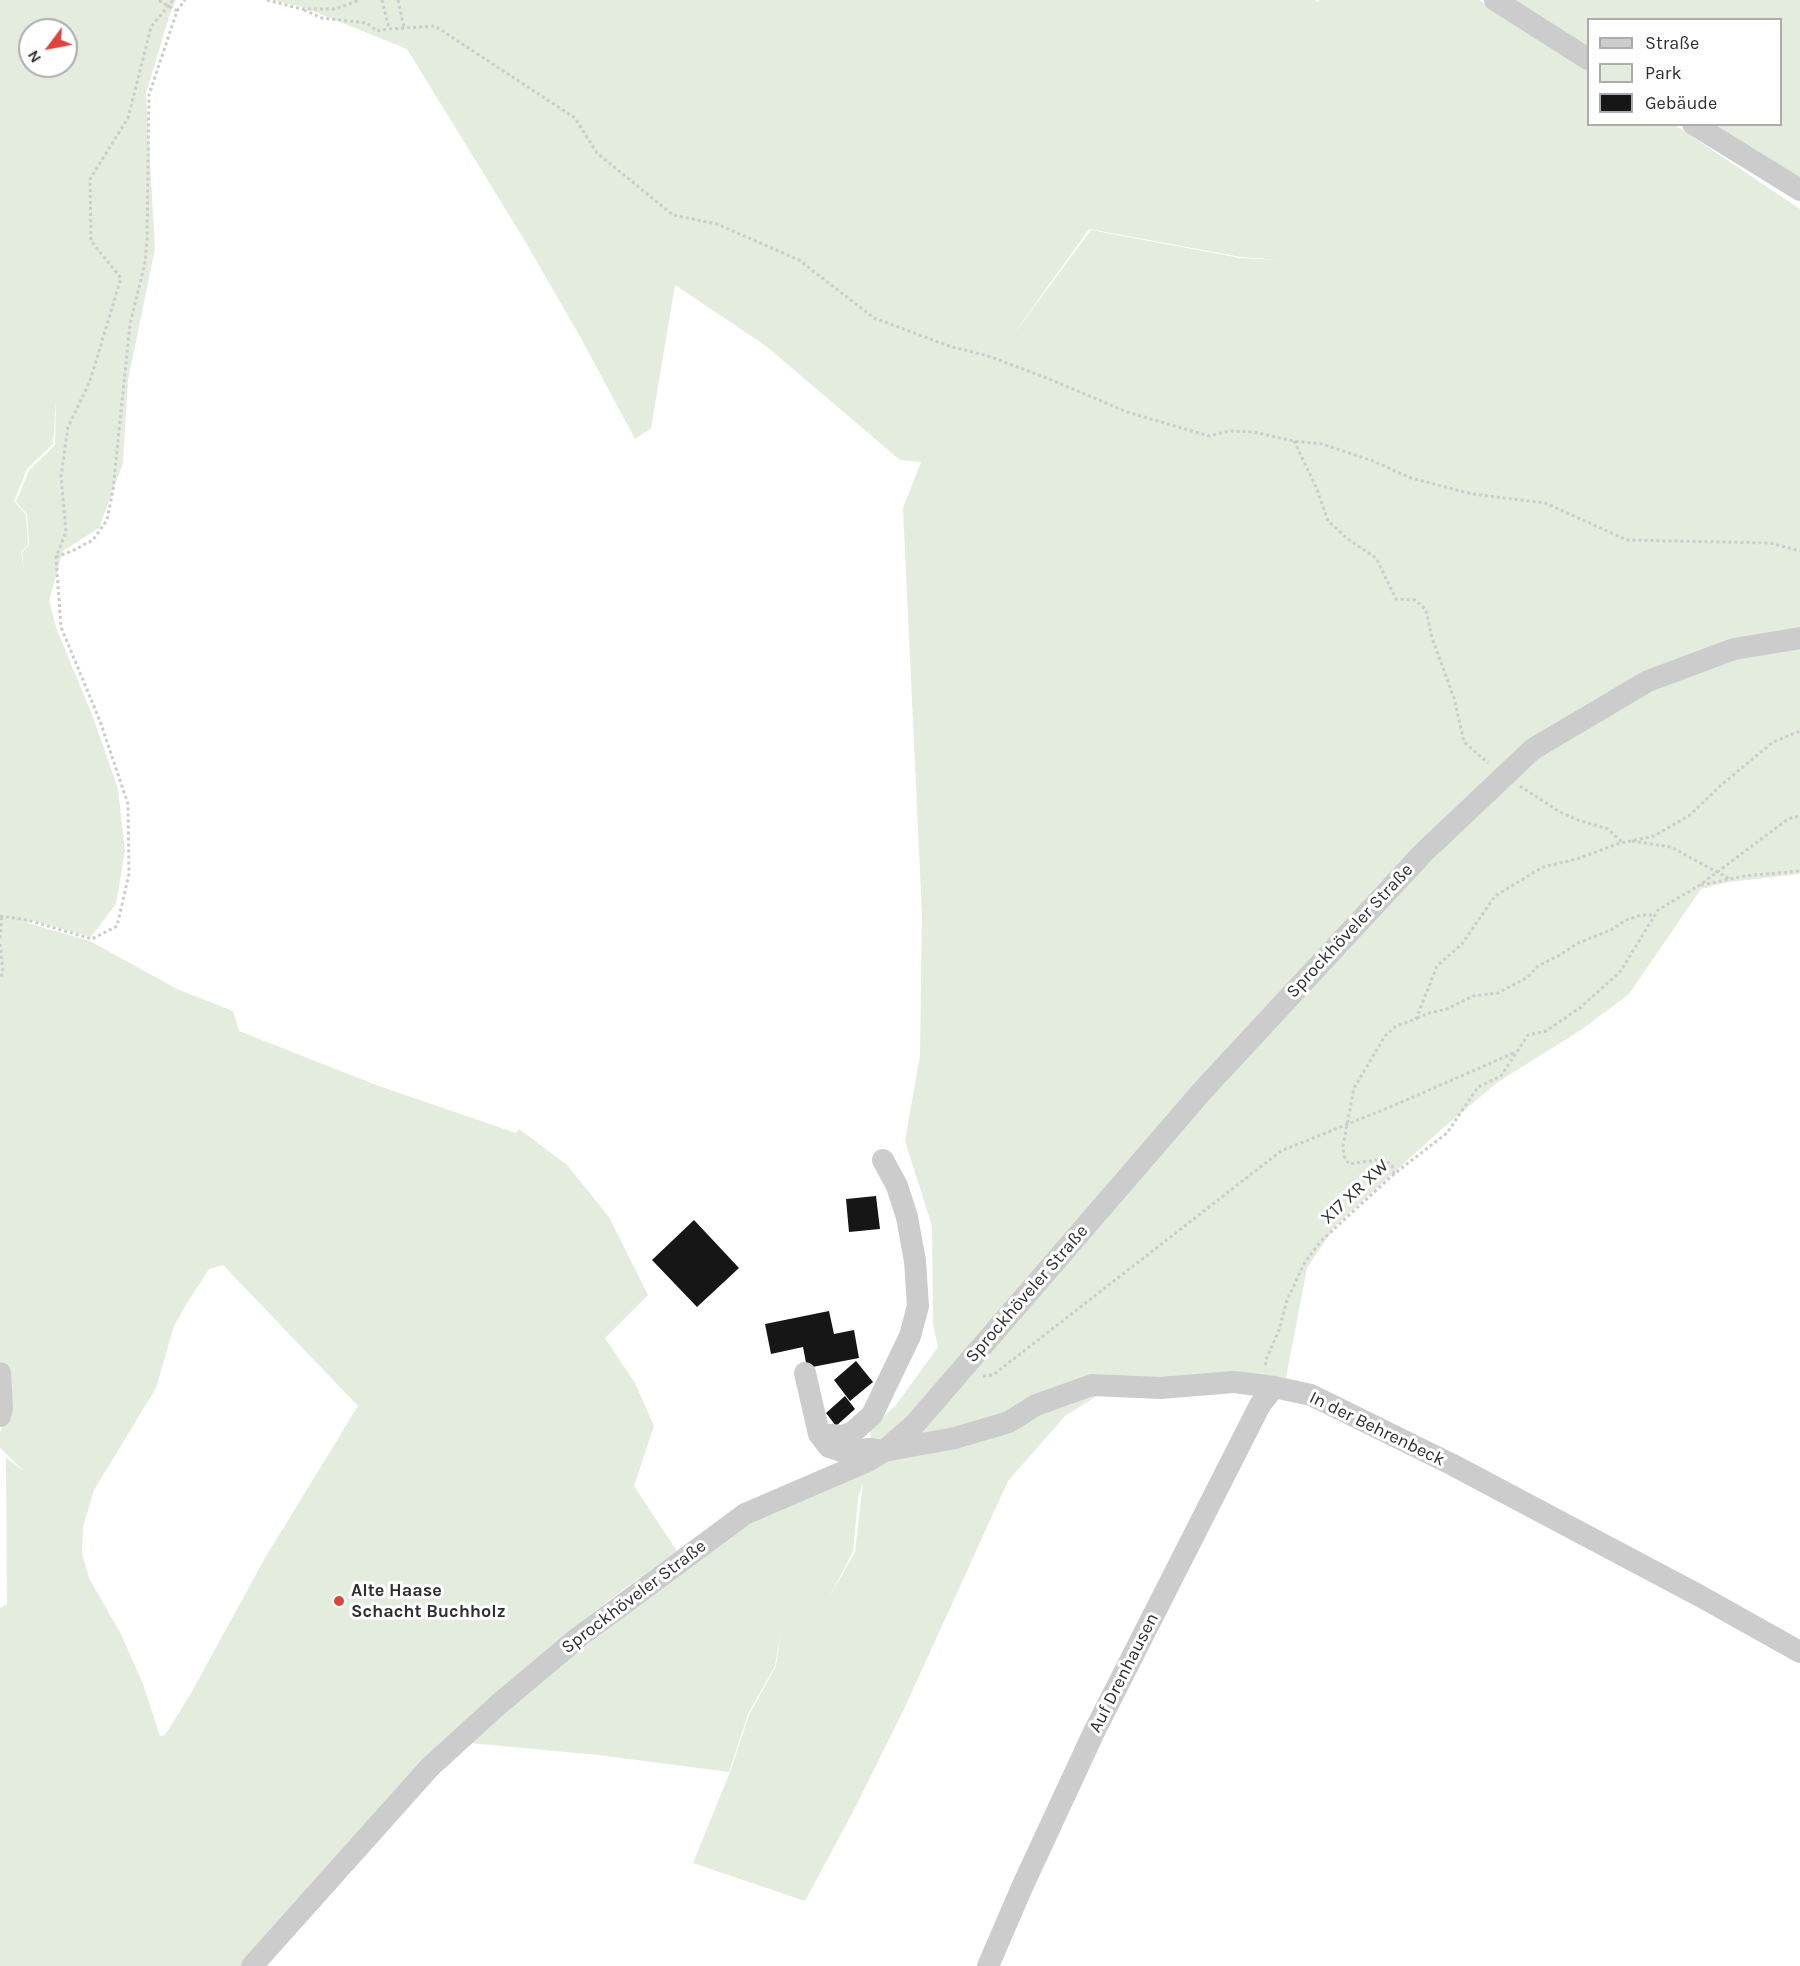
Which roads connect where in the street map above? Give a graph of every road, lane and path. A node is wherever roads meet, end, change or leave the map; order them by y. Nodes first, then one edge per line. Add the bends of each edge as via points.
1 (158, 0) edge
2 (173, 0) edge
3 (185, 0) edge
4 (267, 0) edge
5 (359, 0) edge
6 (382, 0) edge
7 (398, 0) edge
8 (1495, 0) edge
9 (168, 7) junction
10 (302, 9) junction
11 (177, 11) junction
12 (404, 28) junction
13 (388, 29) junction
14 (1587, 57) edge
15 (1696, 126) edge
16 (1800, 190) edge
17 (1294, 441) junction
18 (1800, 551) edge
19 (56, 557) junction
20 (1800, 638) edge
21 (1800, 731) edge
22 (1505, 777) junction
23 (1800, 816) edge
24 (1630, 841) junction
25 (1623, 843) junction
26 (1718, 871) junction
27 (1800, 871) edge
28 (1730, 879) junction
29 (1700, 885) junction
30 (1655, 915) junction
31 (1, 916) edge
32 (0, 938) edge
33 (0, 944) edge
34 (0, 980) edge
35 (1416, 1019) junction
36 (1517, 1052) junction
37 (1348, 1125) junction
38 (883, 1160) dead end
39 (1394, 1174) junction
40 (0, 1373) edge
41 (805, 1373) dead end
42 (953, 1380) junction
43 (1274, 1387) junction
44 (0, 1416) edge
45 (819, 1434) junction
46 (884, 1452) junction
47 (1800, 1652) edge
48 (252, 1966) edge
49 (988, 1966) edge

1 - 9 path
2 - 9 path
3 - 11 path
4 - 10 path
5 - 10 path via 335,9
6 - 13 path
7 - 12 path
8 - 14 street
9 - 11 path
9 - 19 path via 151,27 128,118 90,179 91,241 121,278 90,381 68,427 61,476 66,532
10 - 13 path via 322,18 367,23 377,31
11 - 19 path via 148,95 145,263 130,324 113,490 106,520 93,540
12 - 13 path
12 - 17 path via 435,26 575,118 597,153 673,215 717,224 800,260 874,318 998,360 1127,412 1209,436 1229,431 1253,432
15 - 16 street
17 - 18 path via 1322,444 1411,478 1472,494 1545,503 1627,540 1770,543
17 - 22 path via 1328,521 1376,558 1396,599 1415,600 1426,610 1464,742
19 - 31 path via 61,627 100,721 128,804 129,874 117,926 92,939
20 - 22 street, Sprockhöveler Straße via 1734,649 1648,681 1533,749
21 - 24 path via 1773,742 1690,815 1654,836
22 - 25 path via 1560,812 1608,829
22 - 42 street, Sprockhöveler Straße via 1424,852 1228,1063
23 - 26 path via 1788,819
24 - 25 path
24 - 26 path via 1671,847
25 - 35 path via 1577,860 1543,867 1495,896 1462,944 1437,966
26 - 28 path
26 - 29 path
27 - 28 path
28 - 29 path
29 - 30 path
30 - 35 path via 1626,920 1578,943 1498,993 1473,996
30 - 36 path via 1620,972 1581,1007 1546,1031 1528,1035
31 - 32 path
33 - 34 path
35 - 37 path via 1396,1026 1385,1036 1354,1088
36 - 37 path
36 - 39 path, X17 XR XW via 1501,1076 1478,1087 1447,1132
37 - 39 path via 1343,1146 1349,1164 1377,1160 1389,1163
37 - 42 path via 1281,1151 993,1375
38 - 45 street via 907,1217 918,1306 910,1336 872,1415 854,1432 843,1436
39 - 43 path, X17 XR XW via 1321,1241 1305,1262 1265,1362
40 - 44 street
41 - 45 street
42 - 46 street, Sprockhöveler Straße via 915,1424
43 - 46 street, In der Behrenbeck via 1234,1382 1160,1388 1092,1385 1036,1405 1009,1422
43 - 47 street, In der Behrenbeck via 1311,1395 1451,1464
43 - 49 street, Auf Drenhausen via 1260,1405 1094,1732
45 - 46 street via 829,1447 845,1452
46 - 48 street, Sprockhöveler Straße via 745,1514 579,1637 430,1767

